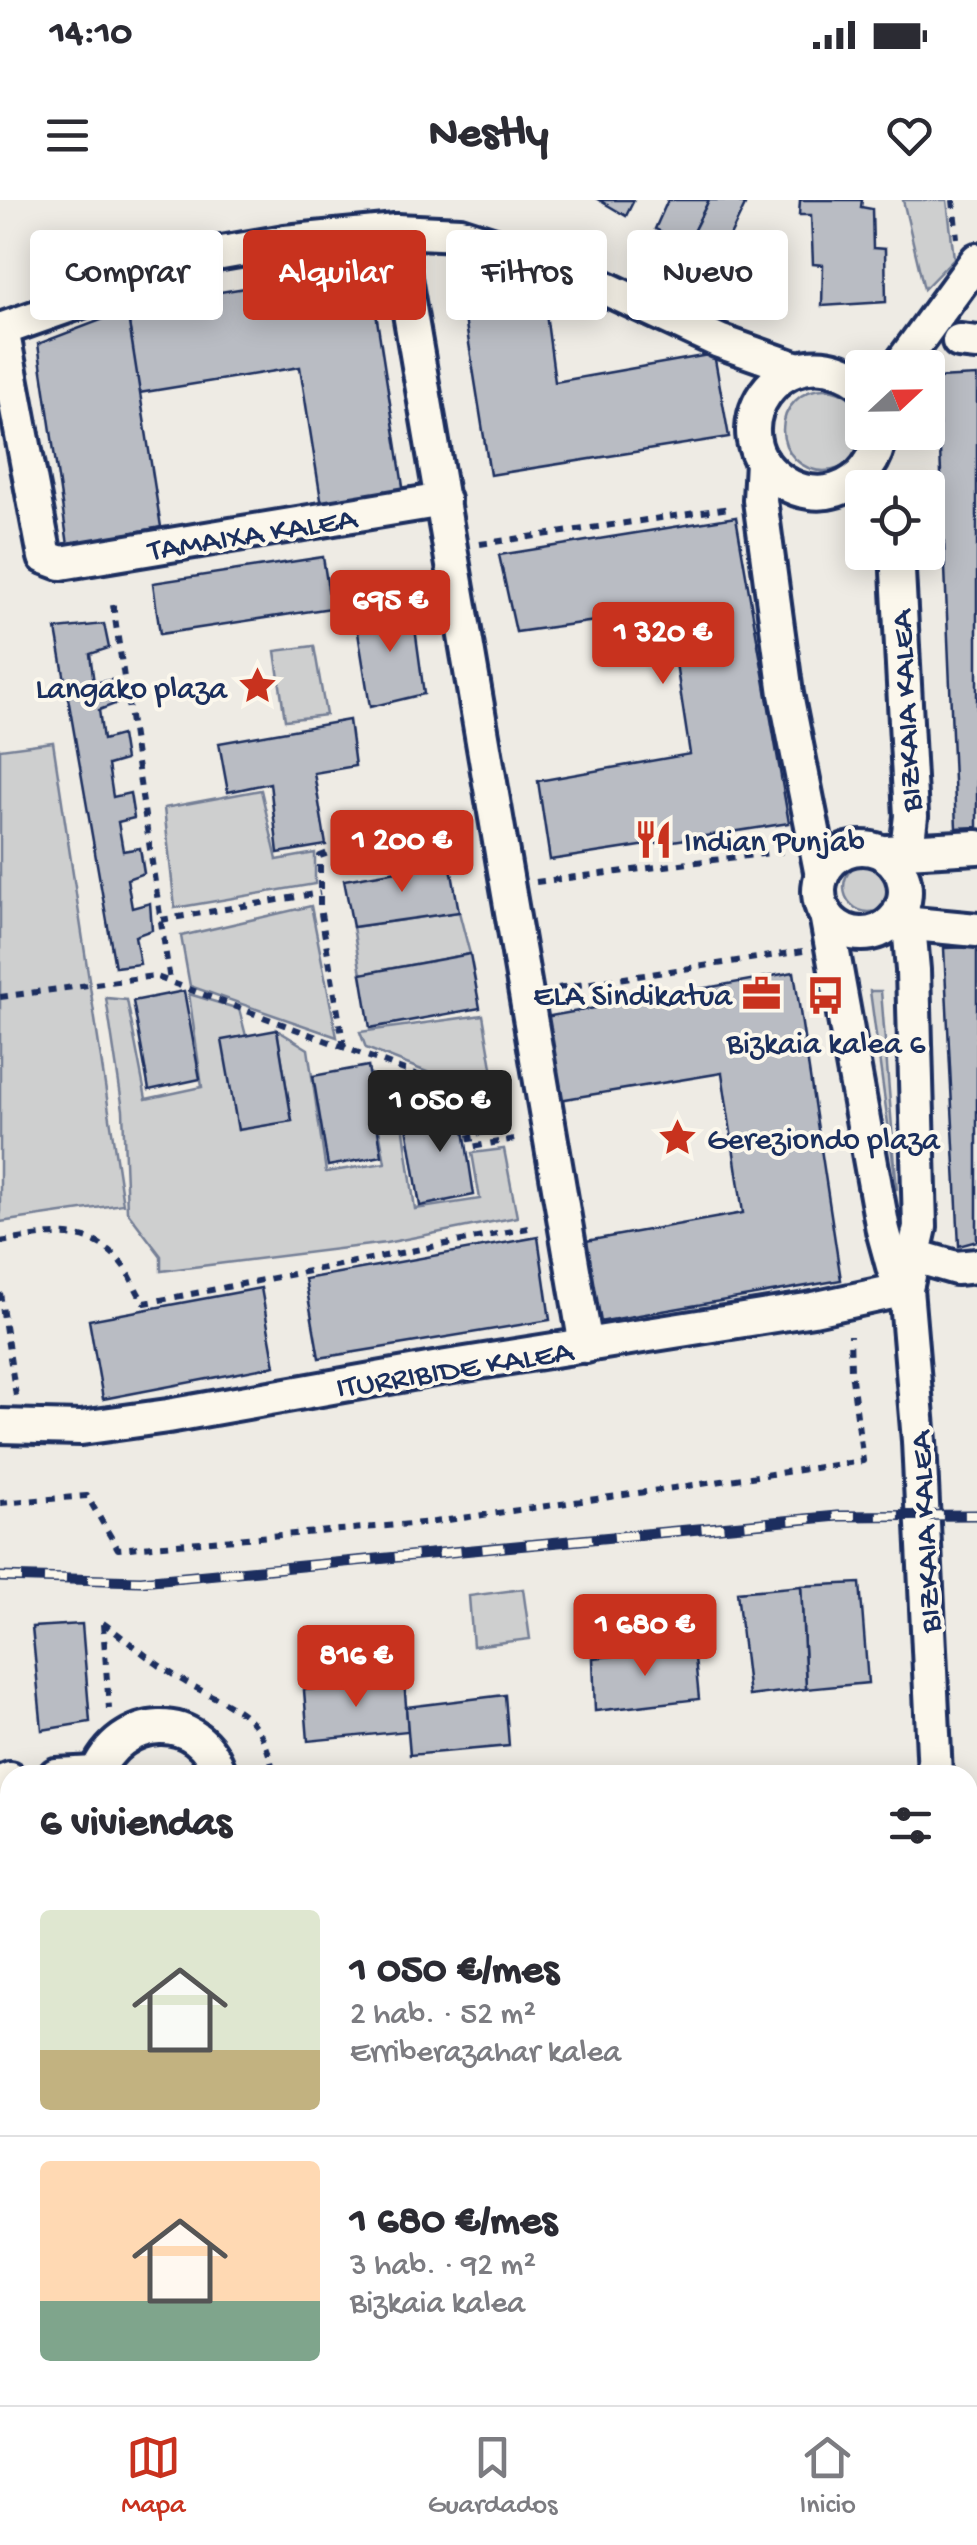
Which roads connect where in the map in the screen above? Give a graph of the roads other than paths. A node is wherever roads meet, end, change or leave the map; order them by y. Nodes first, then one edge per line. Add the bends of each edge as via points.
1 (426, 232) edge
2 (243, 249) edge
3 (977, 260) edge
4 (411, 320) edge
5 (1, 329) edge
6 (921, 334) junction
7 (719, 341) junction
8 (897, 350) edge
9 (910, 350) edge
10 (795, 368) junction
11 (845, 372) edge
12 (756, 407) junction
13 (876, 450) edge
14 (762, 461) junction
15 (442, 500) junction
16 (898, 570) edge
17 (977, 847) edge
18 (895, 856) junction
19 (822, 876) junction
20 (826, 914) junction
21 (901, 918) junction
22 (977, 930) edge
23 (915, 1256) junction
24 (977, 1266) edge
25 (906, 1290) junction
26 (586, 1346) junction
27 (9, 1415) edge
28 (100, 1765) edge
29 (215, 1765) edge
30 (934, 1765) edge

1 - 7 street via 460,234 551,263
2 - 5 street
3 - 6 street
4 - 15 street
5 - 15 street, TAMAIXA KALEA via 46,557 61,563
6 - 8 street
6 - 9 street
7 - 10 street
7 - 12 street
10 - 11 street via 832,366
10 - 12 street
12 - 14 street via 753,426
13 - 14 street via 866,471 832,492 792,488
14 - 19 street via 760,500 786,694
15 - 26 street
16 - 18 street, BIZKAIA KALEA via 910,816
17 - 18 street
18 - 19 street via 853,849
18 - 21 street via 904,879
19 - 20 street
20 - 21 street via 857,934
20 - 25 street, BIZKAIA KALEA via 883,1230
21 - 22 street
21 - 23 street, BIZKAIA KALEA via 914,970 920,1227
23 - 24 street via 956,1268
23 - 25 street, BIZKAIA KALEA
25 - 26 street, ITURRIBIDE KALEA
25 - 30 street, BIZKAIA KALEA
26 - 27 street, ITURRIBIDE KALEA via 81,1428
28 - 29 street via 121,1738 162,1726 198,1740

